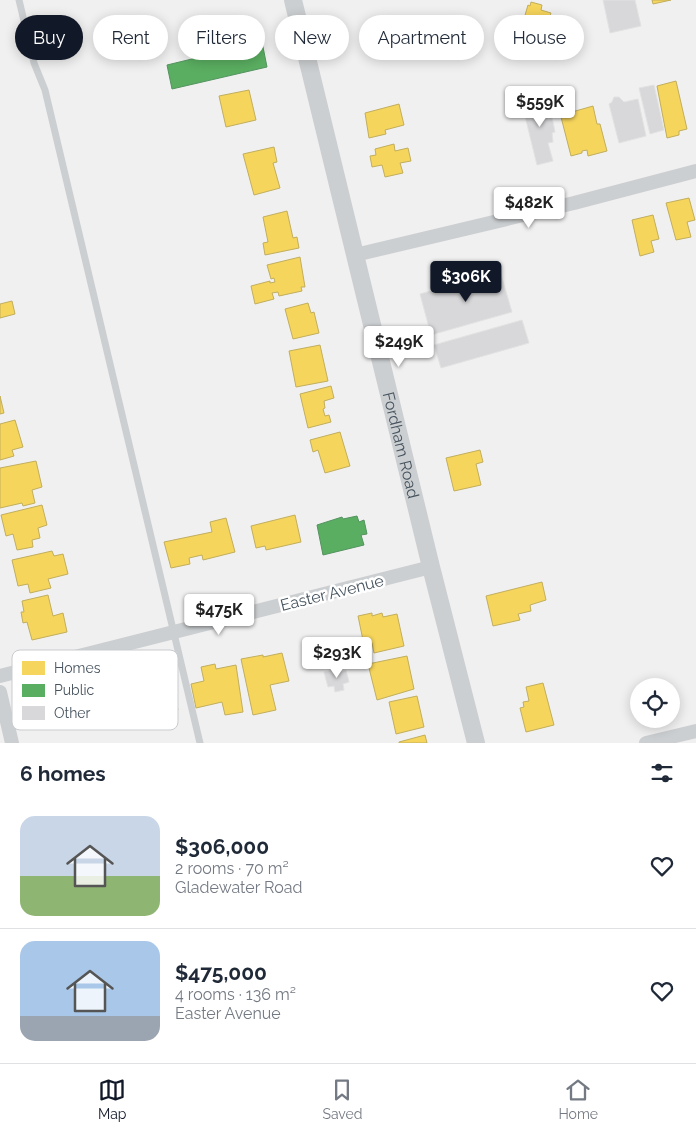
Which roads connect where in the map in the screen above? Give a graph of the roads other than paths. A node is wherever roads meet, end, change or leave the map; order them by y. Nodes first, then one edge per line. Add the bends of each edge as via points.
1 (19, 0) edge
2 (293, 0) edge
3 (696, 171) edge
4 (355, 255) junction
5 (431, 567) junction
6 (174, 633) junction
7 (105, 650) edge
8 (0, 692) edge
9 (696, 731) edge
10 (12, 743) edge
11 (200, 743) edge
12 (476, 743) edge
13 (646, 743) edge

1 - 6 lane via 34,63 45,90
2 - 4 street, Fordham Road
3 - 4 street
4 - 5 street, Fordham Road
5 - 6 street, Easter Avenue
5 - 12 street, Fordham Road
6 - 7 street, Easter Avenue
6 - 11 lane
8 - 10 street
9 - 13 street

